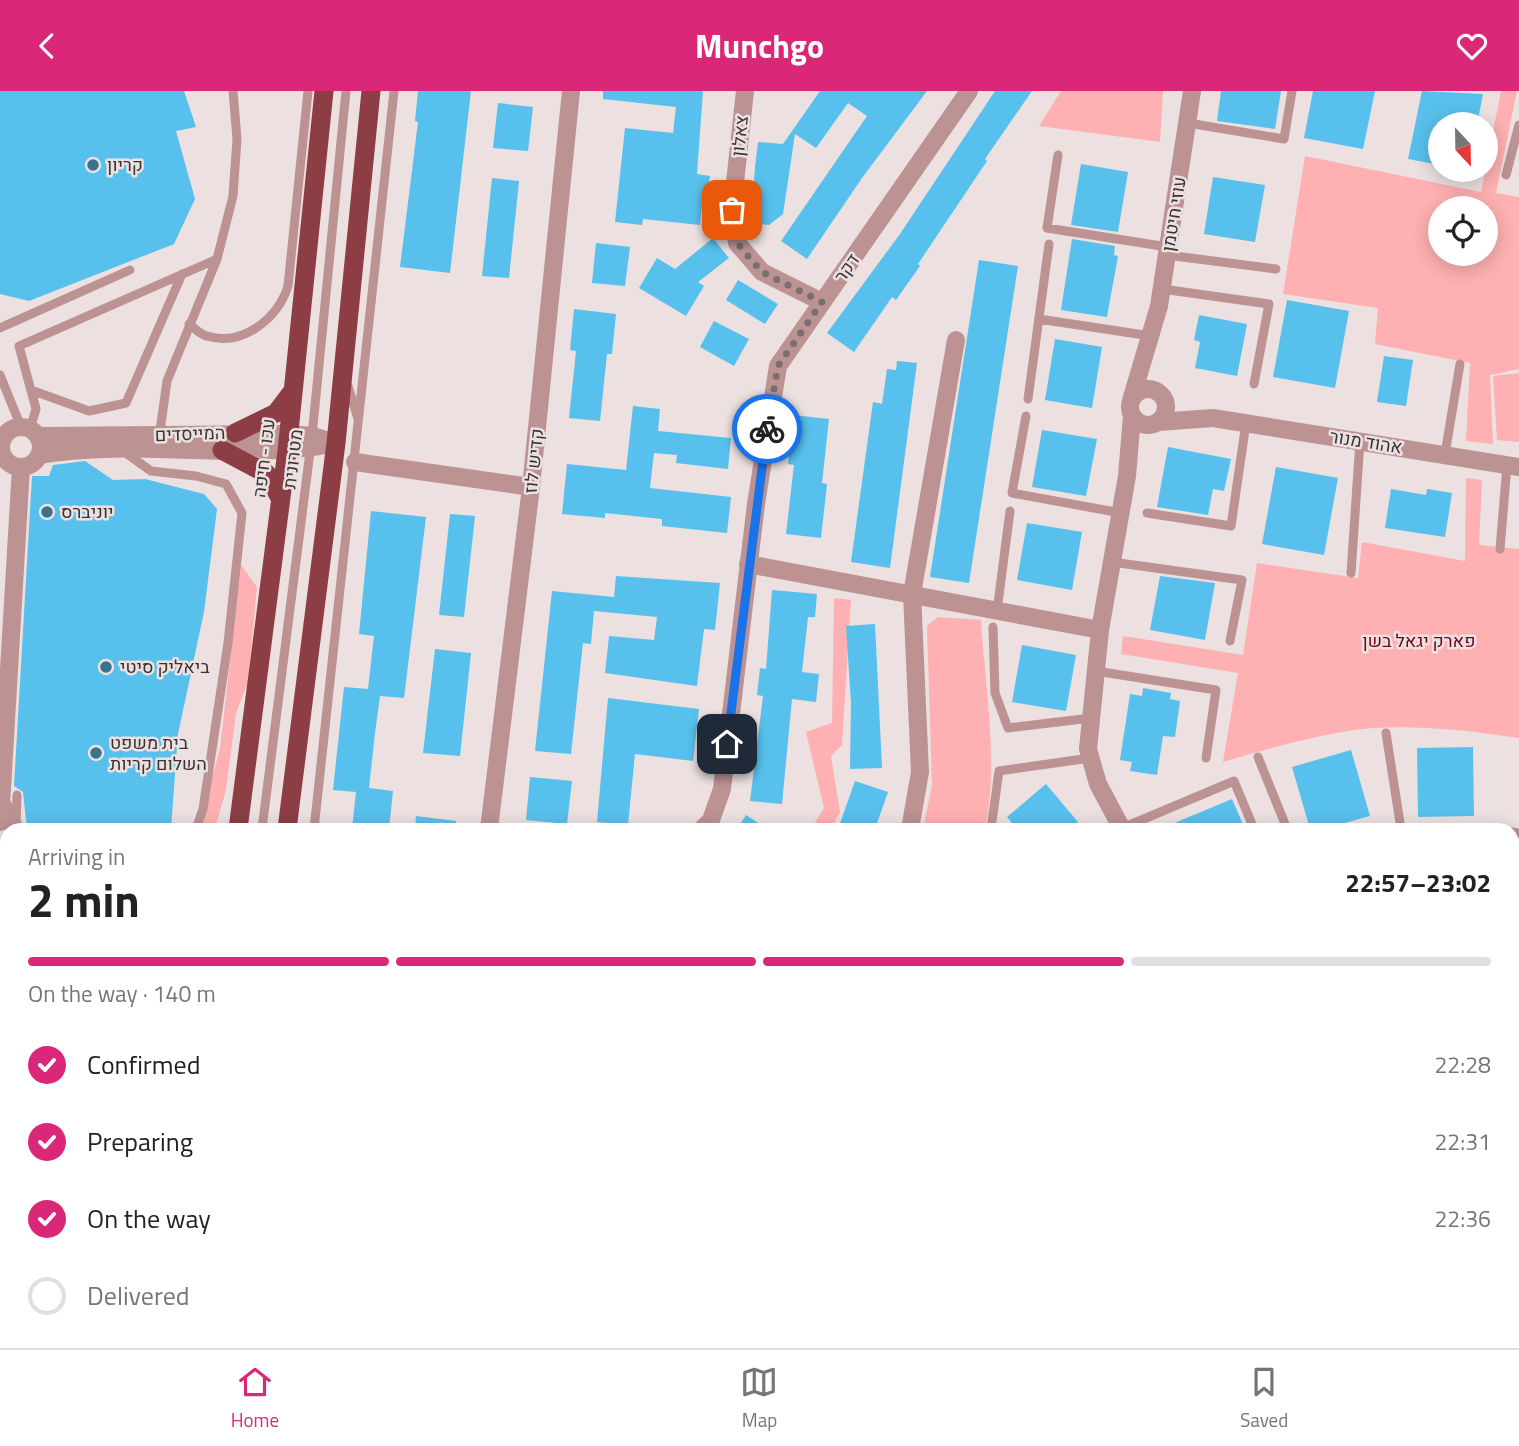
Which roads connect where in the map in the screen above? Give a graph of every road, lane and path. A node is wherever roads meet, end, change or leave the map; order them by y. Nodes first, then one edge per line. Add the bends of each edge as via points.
1 (233, 91) edge
2 (308, 91) edge
3 (324, 91) edge
4 (346, 91) edge
5 (371, 91) edge
6 (394, 91) edge
7 (571, 91) edge
8 (745, 91) edge
9 (969, 91) edge
10 (1192, 91) edge
11 (1292, 91) edge
12 (1188, 123) junction
13 (1519, 125) edge
14 (1058, 155) dead end
15 (300, 168) junction
16 (1506, 175) dead end
17 (315, 194) junction
18 (1049, 244) dead end
19 (1168, 251) junction
20 (217, 259) junction
21 (1276, 269) dead end
22 (130, 270) dead end
23 (182, 274) junction
24 (1161, 289) junction
25 (822, 302) junction
26 (1039, 319) junction
27 (189, 324) junction
28 (0, 328) edge
29 (1151, 336) junction
30 (956, 341) dead end
31 (1460, 364) dead end
32 (344, 372) junction
33 (0, 375) edge
34 (1254, 384) dead end
35 (294, 388) junction
36 (31, 390) junction
37 (1161, 394) junction
38 (1132, 397) junction
39 (1028, 400) dead end
40 (1026, 416) dead end
41 (1132, 416) junction
42 (1213, 418) junction
43 (1155, 423) junction
44 (1246, 423) junction
45 (359, 425) junction
46 (19, 432) edge
47 (235, 433) junction
48 (1360, 441) junction
49 (159, 442) junction
50 (287, 442) junction
51 (312, 442) junction
52 (337, 443) junction
53 (122, 450) junction
54 (222, 450) junction
55 (1445, 454) junction
56 (2, 456) edge
57 (39, 456) junction
58 (355, 462) junction
59 (1513, 466) edge
60 (21, 467) junction
61 (1127, 476) junction
62 (531, 487) junction
63 (281, 502) junction
64 (1010, 511) dead end
65 (1121, 513) junction
66 (1147, 513) dead end
67 (1500, 549) dead end
68 (1112, 562) junction
69 (748, 563) junction
70 (1351, 573) dead end
71 (912, 594) junction
72 (995, 619) junction
73 (1100, 630) junction
74 (1230, 641) dead end
75 (1096, 671) junction
76 (1091, 718) junction
77 (1386, 733) dead end
78 (1258, 757) dead end
79 (1090, 758) junction
80 (1206, 758) dead end
81 (6, 807) edge
82 (239, 820) edge
83 (198, 823) edge
84 (263, 823) edge
85 (288, 823) edge
86 (315, 823) edge
87 (490, 823) edge
88 (708, 823) edge
89 (911, 823) edge
90 (992, 823) edge
91 (1118, 823) edge
92 (1135, 823) edge
93 (1252, 823) edge
94 (1285, 823) edge
95 (1400, 823) edge
96 (1519, 934) edge
97 (1519, 941) edge

1 - 20 lane via 237,139 233,196
2 - 15 lane
3 - 17 highway, עכו - חיפה
4 - 51 lane, מטרונית
5 - 32 highway
6 - 45 lane
7 - 62 street, קדיש לוז
8 - 25 street, צאלון via 732,210 737,243 762,272
9 - 25 street, דקר
10 - 12 street, עוזי חיטמן
11 - 12 lane via 1284,139
12 - 19 street, עוזי חיטמן
13 - 16 lane
14 - 19 lane via 1047,228
15 - 17 lane
15 - 27 lane via 288,286 280,307 259,327 229,338 206,336
17 - 35 highway, עכו - חיפה
18 - 26 lane
19 - 21 lane
19 - 24 street, עוזי חיטמן
20 - 23 lane
20 - 27 lane
22 - 28 lane
23 - 36 lane via 19,346
23 - 36 lane via 126,403 89,411
24 - 29 street, עוזי חיטמן
24 - 34 lane via 1269,304
25 - 69 street, דקר via 778,366
26 - 29 lane
26 - 39 lane
27 - 49 lane via 167,381
29 - 37 street, עוזי חיטמן via 1151,358
29 - 38 street, עוזי חיטמן
30 - 71 street
31 - 55 lane
32 - 45 lane
32 - 52 highway
33 - 46 lane
35 - 47 highway via 276,413
35 - 50 highway, עכו - חיפה
36 - 46 lane via 36,409
37 - 38 street via 1148,388
37 - 42 street, אהוד מנור
37 - 43 street via 1166,410
38 - 41 street
40 - 65 lane via 1012,493
41 - 43 street via 1140,423
41 - 61 street
42 - 43 street, אהוד מנור
42 - 44 street, אהוד מנור
43 - 61 street via 1134,455
44 - 48 street, אהוד מנור
44 - 66 lane via 1231,526
45 - 58 lane
46 - 49 street, המייסדים
46 - 56 street via 2,444
46 - 57 street via 41,445
47 - 49 street, המייסדים
47 - 50 street, המייסדים
48 - 55 street, אהוד מנור
48 - 70 lane
49 - 53 street, המייסדים
49 - 54 street, המייסדים
50 - 51 street, המייסדים
50 - 54 street, המייסדים
50 - 63 highway, עכו - חיפה
51 - 52 street, המייסדים
51 - 84 lane, מטרונית
52 - 85 highway
53 - 57 street, המייסדים
53 - 83 lane via 151,471 226,484 242,513 228,643
54 - 63 highway via 267,474
55 - 59 street, אהוד מנור
56 - 60 street
57 - 60 street via 33,464
58 - 62 street
58 - 86 lane
59 - 67 lane
60 - 81 street
61 - 65 street
62 - 87 street, קדיש לוז
63 - 82 highway, עכו - חיפה
64 - 72 lane
65 - 68 street
68 - 73 street
68 - 74 lane via 1242,580
69 - 71 street
69 - 88 street, דקר via 722,789
71 - 72 street
71 - 89 street via 919,772
72 - 73 street
72 - 76 lane via 995,694 1008,728
73 - 75 street
75 - 76 street
75 - 80 lane via 1216,690
76 - 79 street
77 - 95 lane
78 - 94 lane
79 - 90 lane via 999,771
79 - 91 street
92 - 93 lane via 1234,781
96 - 97 lane

